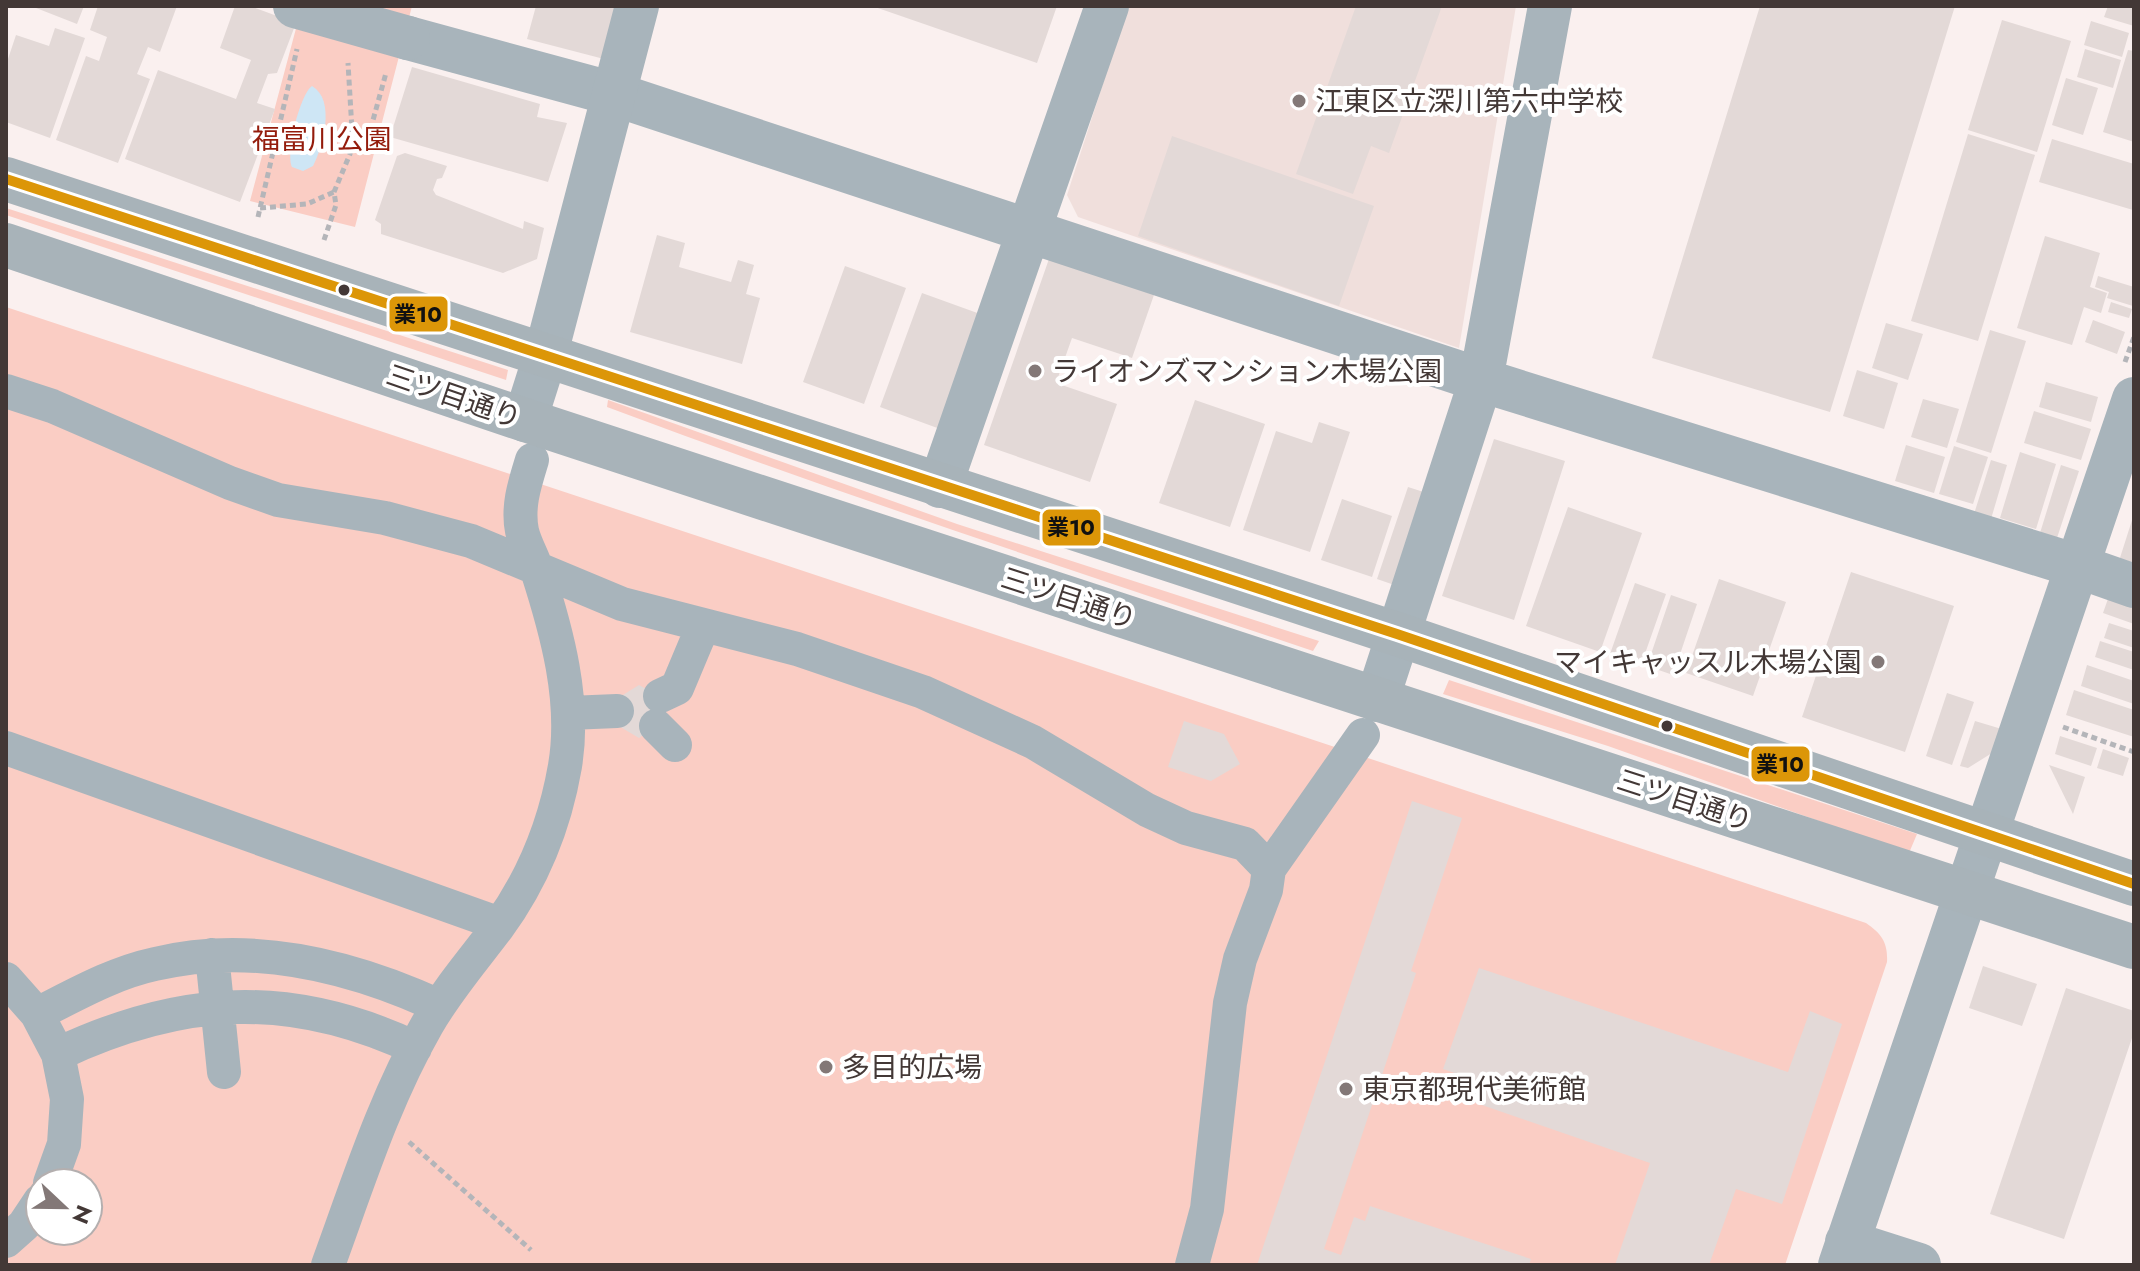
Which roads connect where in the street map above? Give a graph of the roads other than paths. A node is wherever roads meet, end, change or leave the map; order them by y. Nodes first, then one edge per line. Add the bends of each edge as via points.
1 (637, 6) edge
2 (1107, 6) edge
3 (1550, 6) edge
4 (300, 8) edge
5 (614, 94) junction
6 (6, 179) edge
7 (1030, 231) junction
8 (6, 245) edge
9 (545, 357) junction
10 (1481, 380) junction
11 (6, 391) edge
12 (2134, 399) edge
13 (529, 440) junction
14 (940, 486) junction
15 (2077, 566) junction
16 (537, 569) junction
17 (2134, 586) edge
18 (703, 626) junction
19 (1397, 634) junction
20 (617, 711) dead end
21 (569, 713) junction
22 (1370, 718) junction
23 (664, 722) dead end
24 (6, 748) edge
25 (1986, 833) junction
26 (1269, 869) junction
27 (2134, 884) edge
28 (1965, 892) junction
29 (500, 924) junction
30 (2134, 947) edge
31 (212, 955) junction
32 (6, 979) edge
33 (439, 1006) junction
34 (217, 1008) junction
35 (37, 1014) junction
36 (415, 1048) junction
37 (58, 1054) junction
38 (224, 1072) dead end
39 (56, 1167) edge
40 (24, 1225) edge
41 (6, 1241) edge
42 (1844, 1254) edge
43 (328, 1265) edge
44 (1192, 1265) edge
45 (1919, 1265) edge

1 - 5 street
2 - 7 street
3 - 10 street
4 - 5 street, bridge
5 - 7 street
5 - 9 street
6 - 9 main road
7 - 10 street
7 - 14 street
8 - 13 main road, 三ツ目通り
9 - 13 street
9 - 14 main road
10 - 15 street
10 - 19 street
11 - 16 street via 278,500 385,518 457,537
12 - 15 street
13 - 16 street via 522,531
13 - 22 main road, 三ツ目通り
14 - 19 main road
15 - 17 street
15 - 25 street
16 - 18 street via 622,604
16 - 21 street
18 - 23 street
18 - 26 street via 797,649 923,692 1033,742 1147,810 1186,828 1245,844
19 - 22 street
19 - 25 main road
20 - 21 street
21 - 29 street via 553,823
22 - 26 street
22 - 28 main road, 三ツ目通り
24 - 29 street
25 - 27 main road
25 - 28 street
26 - 44 street via 1230,1003 1207,1209
28 - 30 main road, 三ツ目通り
28 - 42 street
29 - 33 street
31 - 33 street via 320,964
31 - 34 street
31 - 35 street via 116,976
32 - 35 street
33 - 36 street
34 - 36 street via 250,1005 312,1014
34 - 37 street via 149,1018
34 - 38 street
35 - 37 street
36 - 43 street via 382,1118
37 - 39 street via 67,1099 64,1144
40 - 41 street
42 - 45 street

